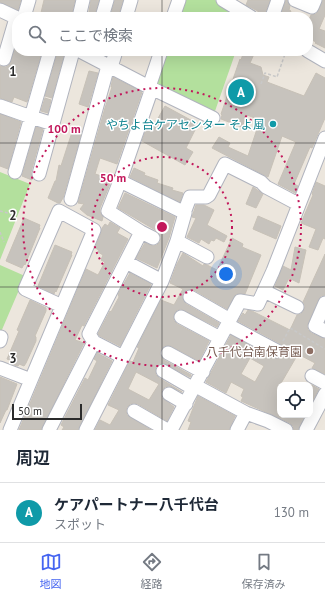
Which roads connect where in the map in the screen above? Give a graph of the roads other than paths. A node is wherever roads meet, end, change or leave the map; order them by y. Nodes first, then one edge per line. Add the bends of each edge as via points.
1 (30, 0) edge
2 (83, 0) edge
3 (107, 0) edge
4 (131, 0) edge
5 (179, 0) edge
6 (223, 0) edge
7 (278, 0) edge
8 (295, 0) edge
9 (315, 0) edge
10 (236, 3) edge
11 (0, 10) edge
12 (23, 12) edge
13 (80, 12) edge
14 (103, 12) edge
15 (127, 12) edge
16 (175, 12) edge
17 (246, 12) edge
18 (274, 12) edge
19 (12, 15) edge
20 (12, 37) edge
21 (313, 54) edge
22 (49, 56) edge
23 (71, 56) edge
24 (93, 56) edge
25 (114, 56) edge
26 (159, 56) edge
27 (4, 59) dead end
28 (325, 61) edge
29 (109, 66) junction
30 (150, 87) junction
31 (0, 106) edge
32 (31, 117) junction
33 (213, 118) dead end
34 (53, 124) junction
35 (325, 138) edge
36 (15, 172) dead end
37 (39, 174) dead end
38 (120, 181) junction
39 (71, 200) dead end
40 (298, 204) junction
41 (184, 213) junction
42 (141, 232) junction
43 (153, 238) dead end
44 (177, 241) junction
45 (207, 257) dead end
46 (126, 262) junction
47 (162, 281) junction
48 (264, 291) junction
49 (190, 297) dead end
50 (325, 303) edge
51 (62, 306) junction
52 (297, 307) dead end
53 (181, 317) dead end
54 (229, 322) junction
55 (325, 331) edge
56 (220, 338) junction
57 (94, 342) junction
58 (277, 352) road end
59 (168, 353) dead end
60 (124, 357) junction
61 (0, 368) edge
62 (163, 371) dead end
63 (203, 372) junction
64 (312, 376) dead end
65 (31, 380) junction
66 (325, 383) edge
67 (195, 388) junction
68 (169, 394) dead end
69 (325, 394) edge
70 (186, 404) junction
71 (134, 411) dead end
72 (246, 413) junction
73 (309, 429) edge
74 (10, 430) edge
75 (49, 430) edge
76 (86, 430) edge
77 (167, 430) edge
78 (171, 430) edge
79 (237, 430) edge
80 (286, 430) edge

1 - 12 street
2 - 13 street
3 - 14 street
4 - 15 street
5 - 16 street
6 - 10 street
7 - 18 street
8 - 9 street via 312,7
10 - 17 street
11 - 19 street
20 - 27 street
21 - 28 street
22 - 32 street
23 - 34 street
24 - 29 street
25 - 29 street
26 - 30 street
29 - 30 street
29 - 39 street
30 - 33 street
30 - 38 street via 132,151
31 - 32 street
32 - 34 street
32 - 36 street
34 - 37 street
35 - 40 street
38 - 41 street
38 - 42 street via 108,211
40 - 41 street via 225,164 209,195 190,198
40 - 48 street
41 - 44 street
42 - 43 street
42 - 46 street
44 - 45 street
44 - 47 street
46 - 47 street
46 - 57 street via 89,334
47 - 60 street
48 - 52 street
48 - 54 street via 258,304 240,301
49 - 54 street
50 - 55 street via 315,326
51 - 51 street via 94,230 59,211 25,289
51 - 65 street
53 - 56 street
54 - 56 street
54 - 58 street
56 - 63 street
57 - 60 street
57 - 75 street
59 - 63 street
60 - 76 street
61 - 65 street
62 - 67 street
63 - 67 street
64 - 66 street
65 - 74 street
67 - 70 street
67 - 72 street
68 - 70 street
69 - 73 street
70 - 78 street
71 - 77 street
72 - 79 street
72 - 80 street

